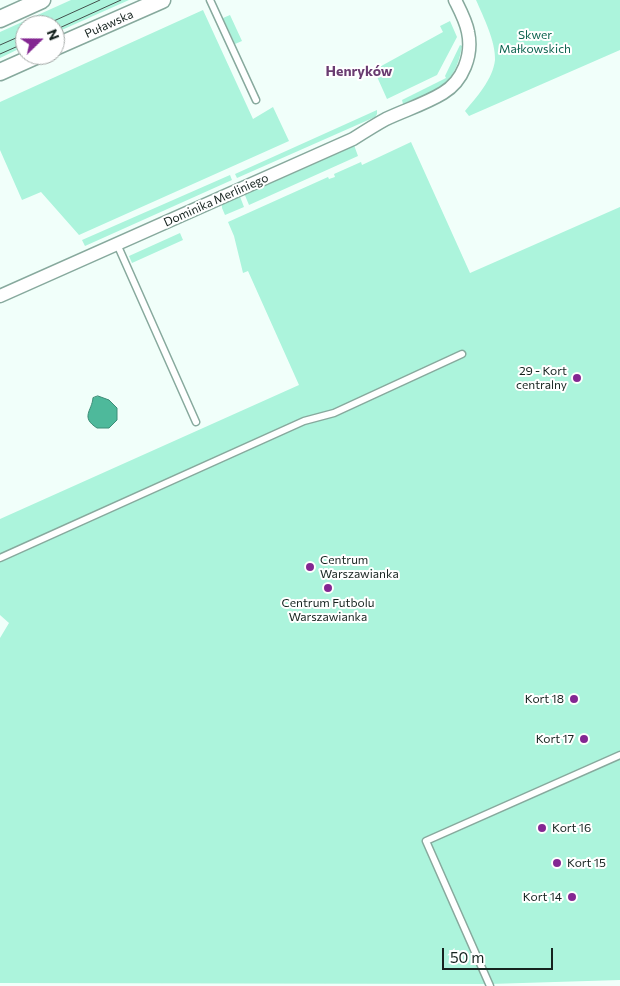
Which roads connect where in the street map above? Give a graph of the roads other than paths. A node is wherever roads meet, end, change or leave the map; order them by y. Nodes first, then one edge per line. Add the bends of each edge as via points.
1 (42, 0) edge
2 (162, 0) edge
3 (210, 0) edge
4 (455, 0) edge
5 (0, 19) edge
6 (65, 43) edge
7 (16, 65) edge
8 (0, 72) edge
9 (256, 100) dead end
10 (117, 244) junction
11 (0, 296) edge
12 (462, 354) dead end
13 (196, 422) dead end
14 (0, 558) edge
15 (620, 755) edge
16 (490, 986) edge

1 - 5 main road
2 - 6 main road, Puławska
3 - 9 lane
4 - 10 street, Dominika Merliniego via 469,34 468,56 457,82 442,94 385,119 353,139
7 - 8 main road
10 - 11 street, Dominika Merliniego
10 - 13 lane
12 - 14 lane via 334,413 304,421
15 - 16 lane via 426,842

